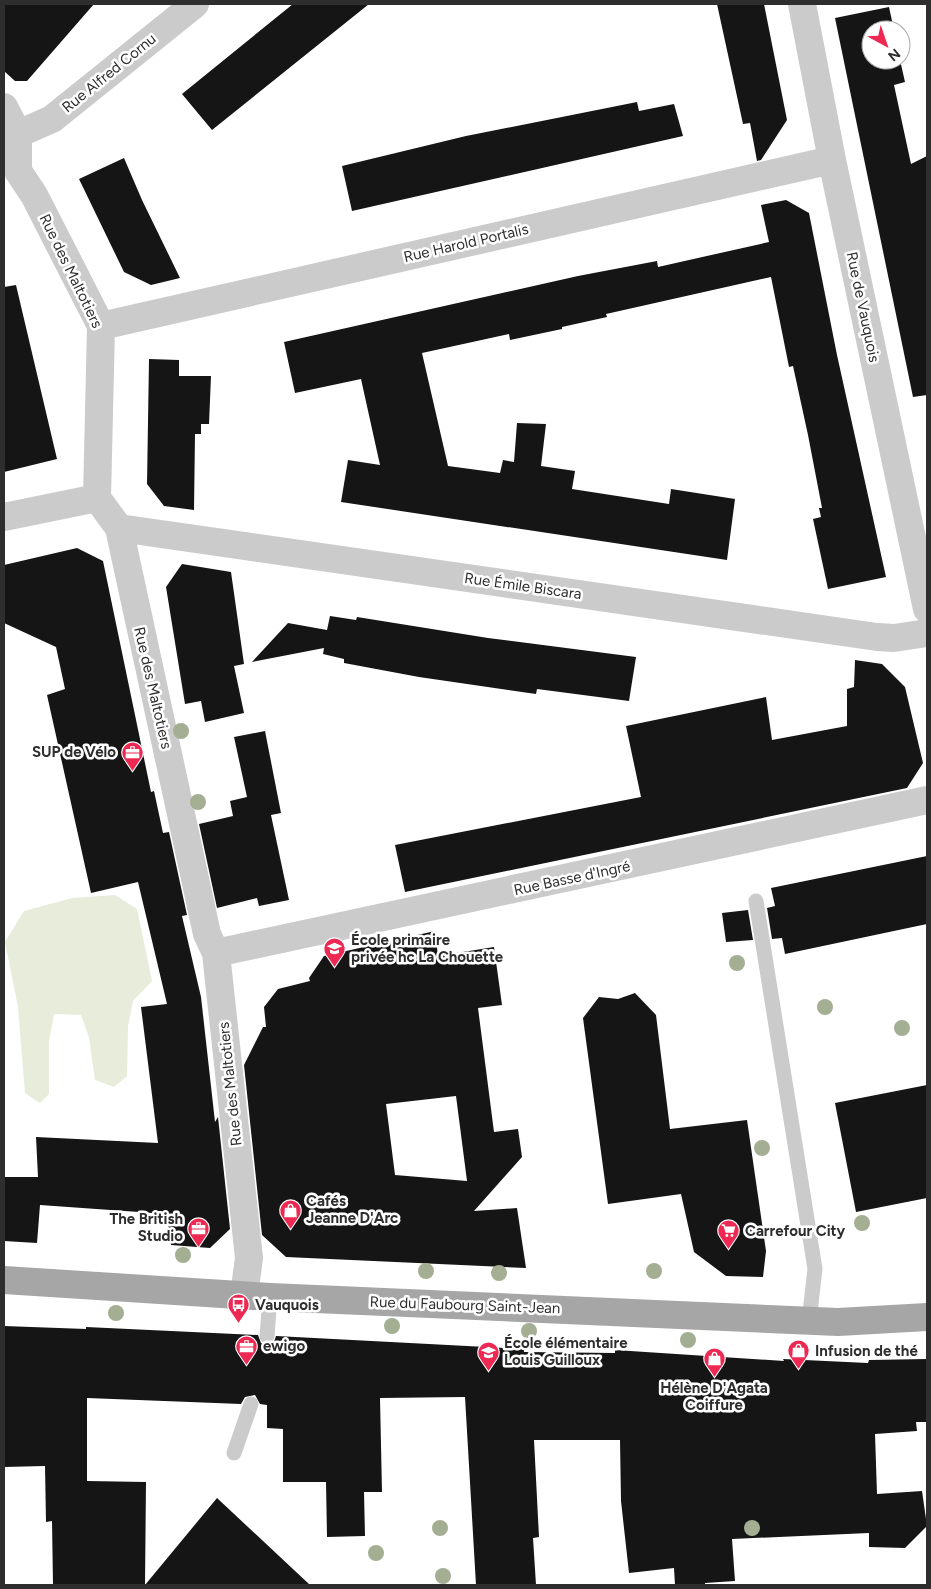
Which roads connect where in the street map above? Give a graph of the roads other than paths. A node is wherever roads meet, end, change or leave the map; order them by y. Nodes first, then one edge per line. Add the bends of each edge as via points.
1 (195, 4) edge
2 (802, 4) edge
3 (4, 107) edge
4 (18, 134) junction
5 (832, 160) junction
6 (11, 172) edge
7 (101, 326) junction
8 (97, 498) junction
9 (4, 517) edge
10 (119, 528) junction
11 (927, 609) edge
12 (927, 633) edge
13 (927, 800) edge
14 (756, 901) dead end
15 (216, 954) junction
16 (4, 1280) edge
17 (257, 1296) junction
18 (927, 1317) edge
19 (809, 1321) junction
20 (267, 1336) dead end
21 (251, 1404) dead end
22 (234, 1453) dead end

1 - 4 street, Rue Alfred Cornu via 52,119
2 - 5 street, Rue de Vauquois
3 - 4 street, Rue des Maltotiers
4 - 6 street, Rue des Maltotiers
5 - 7 street, Rue Harold Portalis
5 - 11 street, Rue de Vauquois
6 - 7 street, Rue des Maltotiers via 34,194
7 - 8 street, Rue des Maltotiers
8 - 9 street
8 - 10 street, Rue des Maltotiers
10 - 12 street, Rue Émile Biscara via 877,637
10 - 15 street, Rue des Maltotiers via 207,934
13 - 15 street, Rue Basse d'Ingré
14 - 19 lane via 815,1269
15 - 17 street, Rue des Maltotiers via 248,1258
16 - 17 main road, Rue du Faubourg Saint-Jean
17 - 19 main road, Rue du Faubourg Saint-Jean
17 - 20 lane
18 - 19 main road, Rue du Faubourg Saint-Jean
21 - 22 lane

